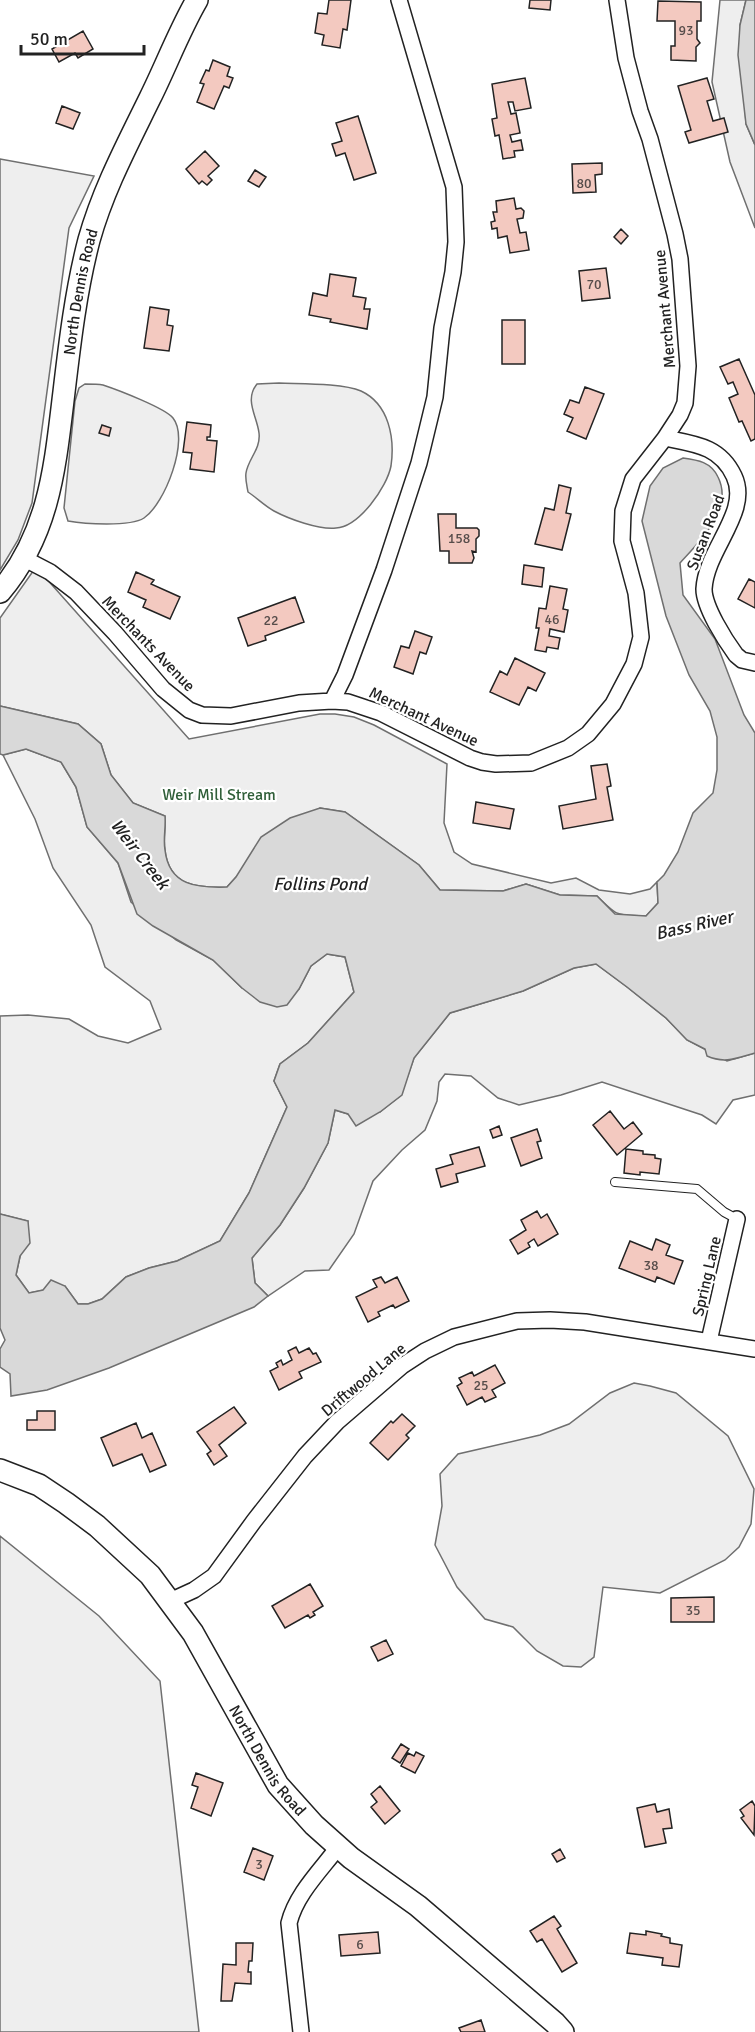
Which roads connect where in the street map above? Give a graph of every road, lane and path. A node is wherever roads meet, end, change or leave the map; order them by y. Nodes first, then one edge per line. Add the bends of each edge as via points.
1 (197, 0) edge
2 (399, 0) edge
3 (617, 0) edge
4 (665, 438) junction
5 (25, 559) junction
6 (0, 592) edge
7 (755, 663) edge
8 (332, 700) junction
9 (615, 1182) dead end
10 (737, 1219) joint
11 (709, 1341) junction
12 (755, 1349) edge
13 (0, 1470) edge
14 (170, 1601) junction
15 (339, 1846) junction
16 (299, 2032) edge
17 (563, 2032) edge

1 - 5 main road, North Dennis Road via 100,204 79,285 53,478
2 - 8 street via 454,187 456,242 435,397 419,463 384,570
3 - 4 street, Merchant Avenue via 626,58 680,259 688,384 680,415
4 - 7 street, Susan Road via 714,451 731,468 738,482 737,509 715,550 704,589 705,600 736,655
4 - 8 street, Merchant Avenue via 633,479 621,523 636,594 641,636 638,653 613,704 588,734 568,748 531,763 496,764 471,758 381,712
5 - 6 main road, North Dennis Road
5 - 8 street, Merchants Avenue via 76,592 163,689 189,710 202,715 231,716
9 - 10 lane via 698,1189
10 - 11 street, Spring Lane
11 - 12 street, Driftwood Lane
11 - 14 street, Driftwood Lane via 550,1320 517,1321 454,1337 402,1366 337,1422 304,1456 214,1576
13 - 14 main road, North Dennis Road via 39,1485 97,1526 150,1575
14 - 15 main road, North Dennis Road via 193,1633 278,1785
15 - 16 street via 301,1896 289,1923
15 - 17 main road, North Dennis Road via 418,1906

